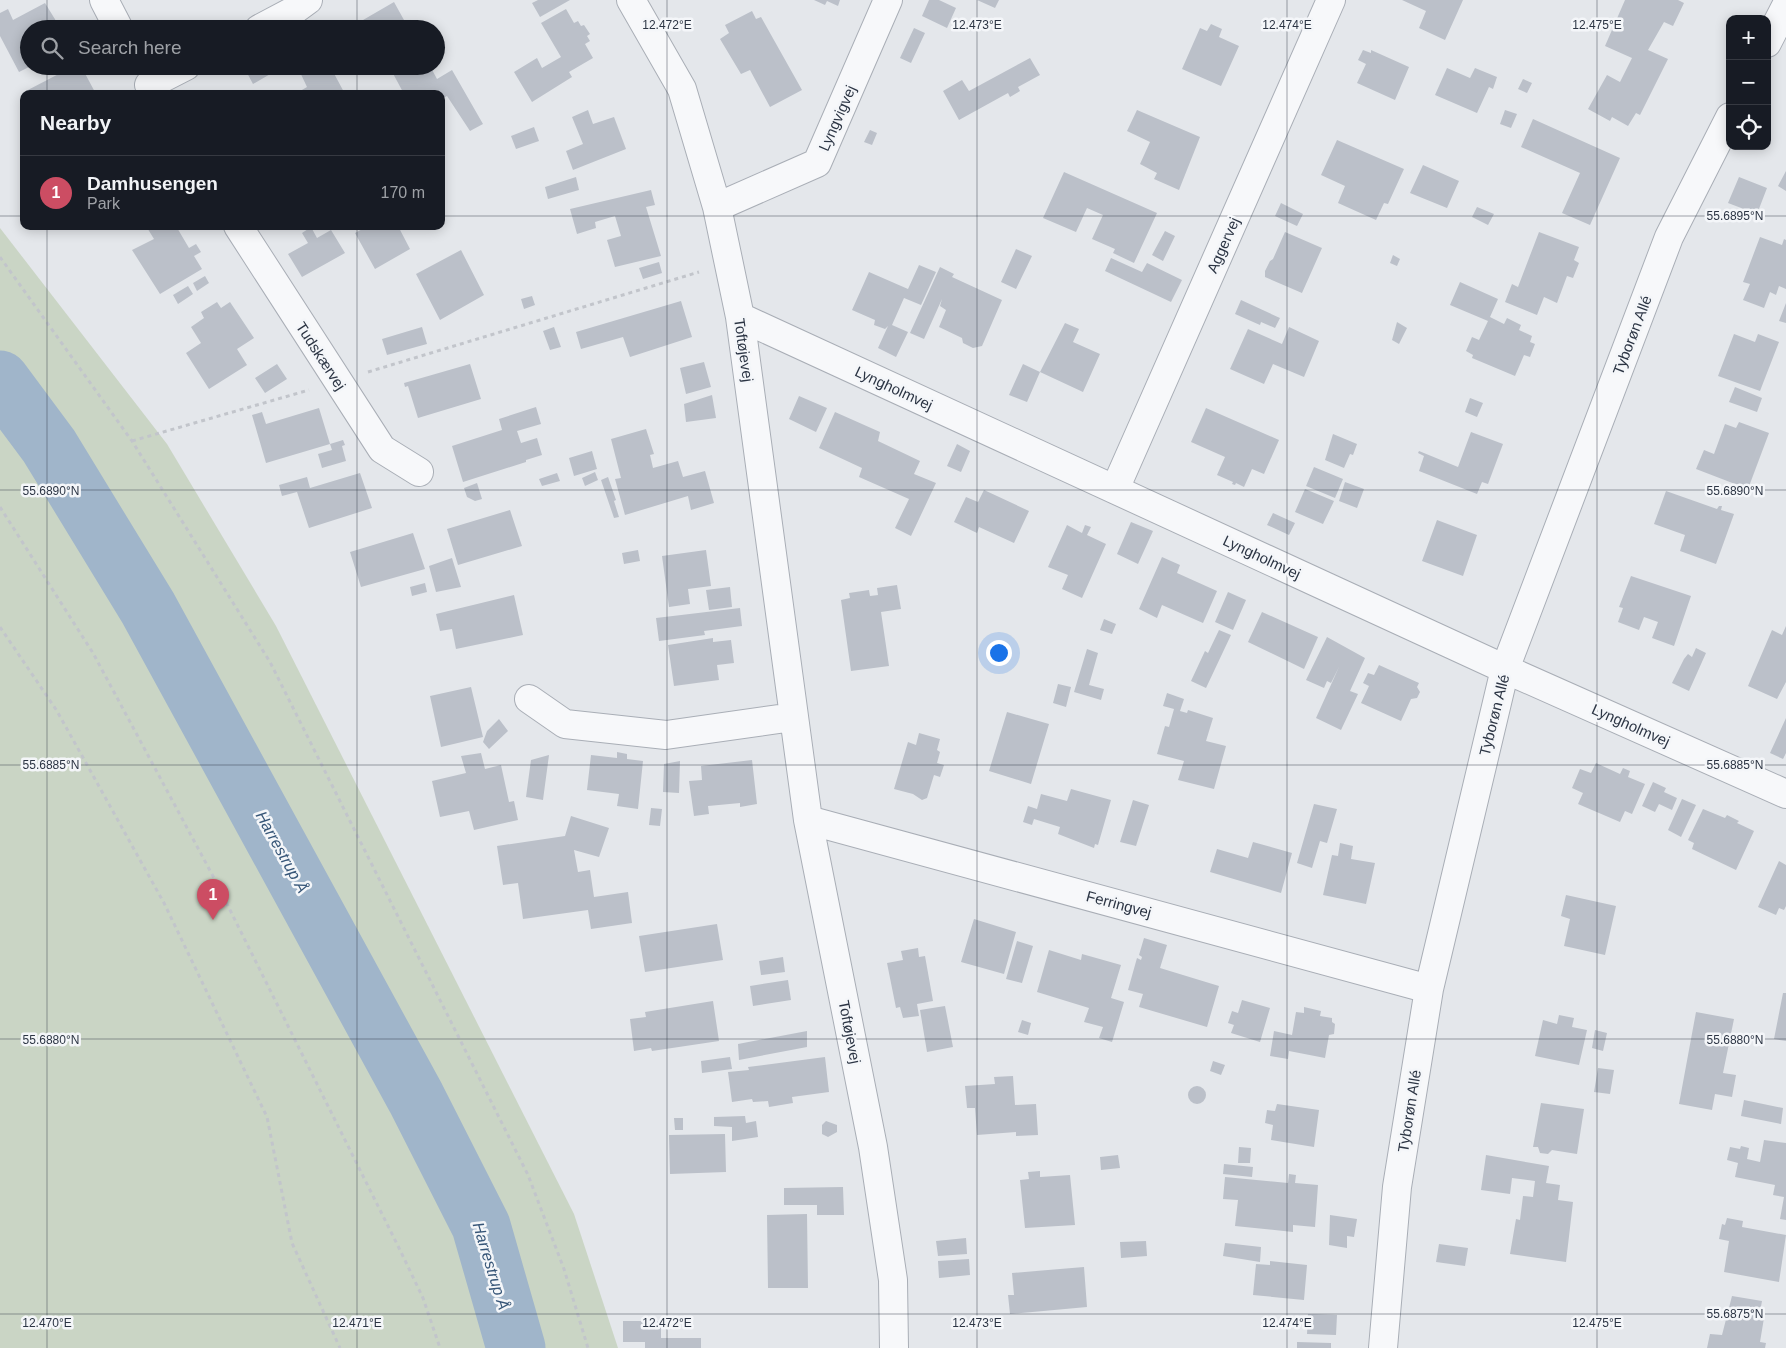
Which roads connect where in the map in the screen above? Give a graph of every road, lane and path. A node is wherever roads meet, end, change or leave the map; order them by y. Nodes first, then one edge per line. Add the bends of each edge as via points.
1 (104, 0) edge
2 (308, 0) edge
3 (631, 0) edge
4 (888, 0) edge
5 (1331, 0) edge
6 (1786, 6) edge
7 (114, 20) edge
8 (276, 20) edge
9 (1771, 35) edge
10 (164, 75) edge
11 (147, 82) edge
12 (1726, 125) edge
13 (717, 206) junction
14 (241, 230) edge
15 (0, 257) edge
16 (728, 263) junction
17 (740, 317) junction
18 (337, 382) junction
19 (132, 442) junction
20 (419, 472) dead end
21 (1115, 489) junction
22 (0, 507) edge
23 (0, 627) edge
24 (1505, 669) junction
25 (529, 699) dead end
26 (793, 717) junction
27 (1786, 794) edge
28 (808, 820) junction
29 (1429, 989) junction
30 (340, 1348) edge
31 (440, 1348) edge
32 (588, 1348) edge
33 (894, 1348) edge
34 (1383, 1348) edge

1 - 7 street
2 - 8 street
3 - 13 street, Toftøjevej via 682,89
4 - 13 street, Lyngvigvej via 817,163
5 - 21 street, Aggervej
6 - 9 street
10 - 11 street
12 - 24 street, Tyborøn Allé via 1669,237
13 - 16 street, Toftøjevej
14 - 18 street, Tudskærvej
15 - 19 path
16 - 17 street, Toftøjevej
16 - 18 path
17 - 21 street, Lyngholmvej
17 - 26 street, Toftøjevej
18 - 19 path
18 - 20 street, Tudskærvej via 382,449
19 - 32 path via 270,662 322,761 528,1175 564,1269
21 - 24 street, Lyngholmvej
22 - 31 path via 93,653 214,878 400,1250 423,1298
23 - 30 path via 57,712 164,903 267,1117 292,1243
24 - 27 street, Lyngholmvej
24 - 29 street, Tyborøn Allé
25 - 26 street via 565,724 666,734
26 - 28 street, Toftøjevej
28 - 29 street, Ferringvej
28 - 33 street, Toftøjevej via 873,1147 893,1280
29 - 34 street, Tyborøn Allé via 1398,1187

